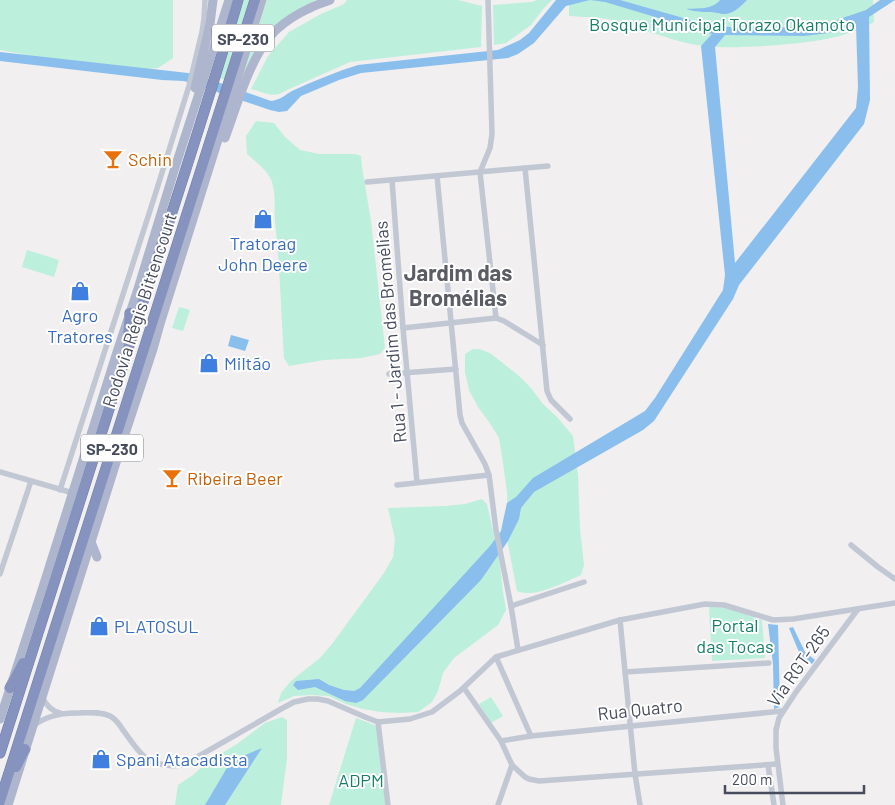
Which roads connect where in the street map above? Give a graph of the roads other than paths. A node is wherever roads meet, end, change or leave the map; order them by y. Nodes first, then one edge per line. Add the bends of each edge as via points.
1 (205, 0) edge
2 (213, 0) edge
3 (229, 0) edge
4 (238, 0) edge
5 (255, 0) edge
6 (262, 0) edge
7 (330, 0) edge
8 (488, 0) edge
9 (200, 68) junction
10 (238, 79) junction
11 (199, 88) junction
12 (232, 98) junction
13 (548, 166) dead end
14 (525, 168) junction
15 (480, 172) junction
16 (437, 176) junction
17 (392, 180) junction
18 (368, 182) dead end
19 (130, 313) junction
20 (496, 318) junction
21 (451, 323) junction
22 (160, 324) junction
23 (403, 328) junction
24 (543, 345) junction
25 (127, 354) junction
26 (138, 368) junction
27 (456, 369) junction
28 (407, 372) junction
29 (389, 374) dead end
30 (570, 418) dead end
31 (0, 472) edge
32 (489, 475) junction
33 (31, 481) junction
34 (417, 482) junction
35 (397, 485) dead end
36 (60, 490) junction
37 (73, 494) junction
38 (91, 542) junction
39 (851, 545) dead end
40 (97, 557) dead end
41 (0, 574) edge
42 (895, 579) edge
43 (584, 582) dead end
44 (895, 603) edge
45 (80, 604) dead end
46 (511, 606) junction
47 (858, 609) junction
48 (70, 612) junction
49 (43, 618) junction
50 (620, 620) junction
51 (518, 650) junction
52 (496, 657) junction
53 (769, 663) dead end
54 (625, 672) junction
55 (10, 688) junction
56 (464, 688) junction
57 (42, 697) junction
58 (783, 711) junction
59 (62, 714) junction
60 (0, 719) edge
61 (378, 722) junction
62 (631, 725) junction
63 (33, 727) junction
64 (531, 736) junction
65 (501, 741) junction
66 (25, 749) junction
67 (0, 753) edge
68 (777, 764) junction
69 (512, 765) junction
70 (768, 765) junction
71 (636, 774) junction
72 (0, 800) edge
73 (8, 805) edge
74 (388, 805) edge
75 (498, 805) edge
76 (640, 805) edge
77 (774, 805) edge
78 (783, 805) edge

1 - 9 street
2 - 9 main road
3 - 9 main road
4 - 11 highway, Rodovia Régis Bittencourt / SP-230 via 217,73
5 - 10 highway, Rodovia Régis Bittencourt / SP-230
6 - 10 main road
7 - 10 main road via 309,8 275,30 251,67
8 - 15 street via 492,139
9 - 11 main road
10 - 12 highway, Rodovia Régis Bittencourt / SP-230
10 - 12 main road
11 - 19 main road
11 - 25 highway, Rodovia Régis Bittencourt / SP-230
11 - 36 street via 155,195
12 - 22 main road
12 - 26 highway, Rodovia Régis Bittencourt / SP-230
13 - 14 street
14 - 15 street
14 - 24 street
15 - 16 street
15 - 20 street
16 - 17 street
16 - 21 street
17 - 18 street
17 - 23 street, Rua 1 - Jardim das Bromélias
19 - 25 highway
19 - 37 main road
20 - 21 street
20 - 24 street
21 - 23 street
21 - 27 street
22 - 26 highway
22 - 38 main road
23 - 28 street, Rua 1 - Jardim das Bromélias
24 - 30 street via 548,394
25 - 49 highway, Rodovia Régis Bittencourt / SP-230
26 - 72 highway, Rodovia Régis Bittencourt / SP-230
27 - 28 street
27 - 32 street via 462,423
28 - 29 street
28 - 34 street, Rua 1 - Jardim das Bromélias
31 - 33 street
32 - 34 street
32 - 46 street
33 - 36 street
33 - 41 street
34 - 35 street
36 - 37 street
37 - 55 main road
38 - 40 main road
38 - 48 main road
39 - 42 street
43 - 46 street
44 - 47 street
45 - 48 main road
46 - 51 street
47 - 50 street via 781,620 724,605 705,604
47 - 58 street, Via RGT-265
48 - 57 main road
49 - 55 highway
49 - 67 highway, Rodovia Régis Bittencourt / SP-230
50 - 51 street
50 - 54 street
51 - 52 street
52 - 56 street
52 - 64 street
53 - 54 street
54 - 62 street
55 - 60 main road
56 - 61 street via 432,712
56 - 65 street
57 - 59 street via 52,710
57 - 63 main road
58 - 62 street, Rua Quatro
58 - 68 street, Via RGT-265 via 776,730
59 - 61 street via 96,712 110,716 146,759 173,766 185,764 294,702 308,699 328,701
59 - 63 street via 44,718
61 - 74 street
62 - 64 street, Rua Quatro
62 - 71 street
63 - 66 main road
64 - 65 street, Rua Quatro
65 - 69 street
66 - 72 highway
66 - 73 main road
68 - 70 street
68 - 78 street, Via RGT-265
69 - 71 street via 528,779 539,780
69 - 75 street
70 - 71 street
70 - 77 street
71 - 76 street

